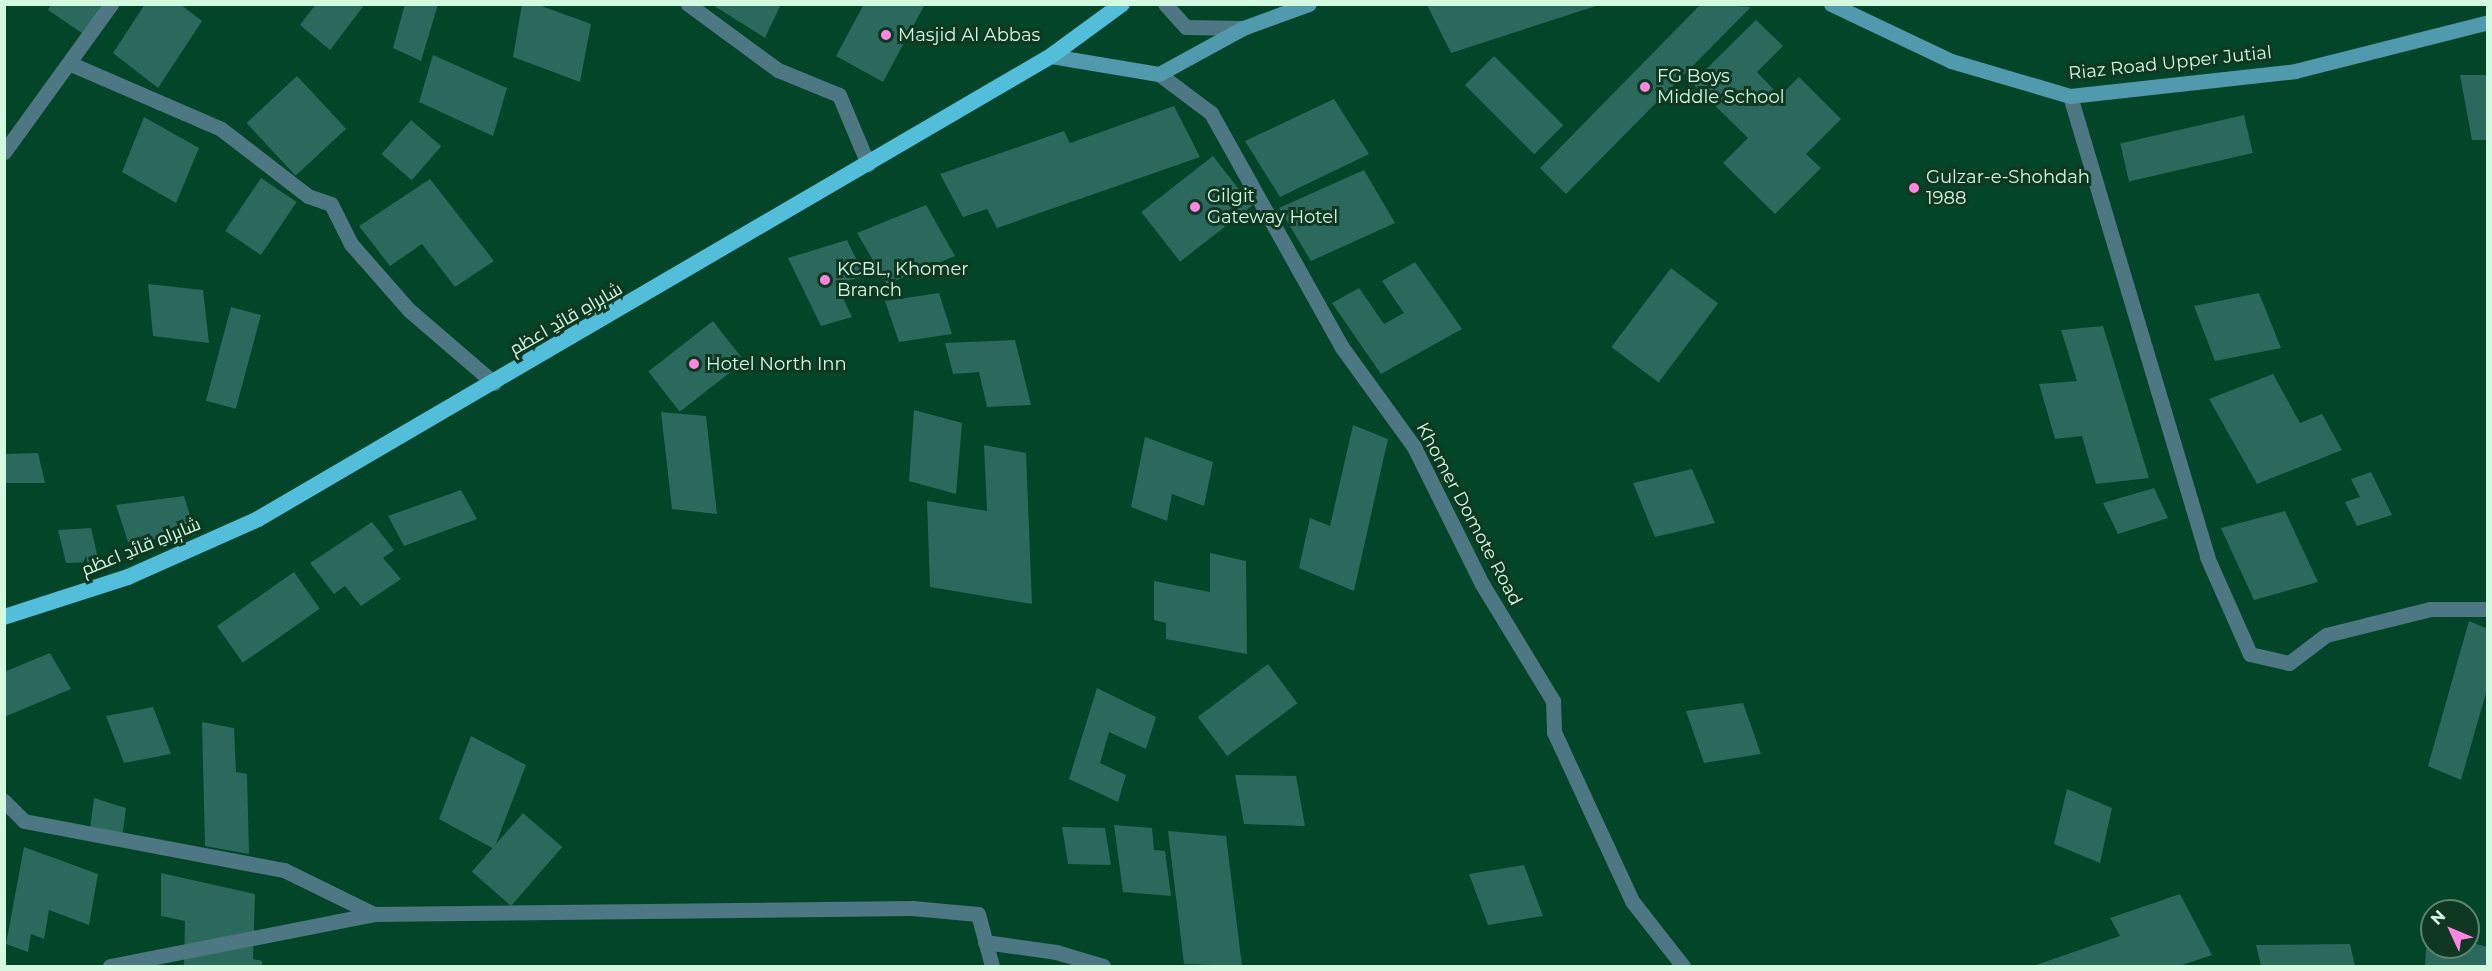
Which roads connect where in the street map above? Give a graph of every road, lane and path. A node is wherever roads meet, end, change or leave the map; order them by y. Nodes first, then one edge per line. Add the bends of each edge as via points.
1 (111, 4) edge
2 (688, 4) edge
3 (1122, 4) edge
4 (1165, 4) edge
5 (1309, 4) edge
6 (1831, 4) edge
7 (2487, 22) edge
8 (1243, 28) junction
9 (1051, 57) junction
10 (71, 64) junction
11 (1159, 74) junction
12 (2070, 96) junction
13 (4, 152) edge
14 (868, 164) junction
15 (494, 383) junction
16 (2487, 609) edge
17 (4, 616) edge
18 (4, 801) edge
19 (374, 914) junction
20 (985, 942) junction
21 (110, 966) edge
22 (992, 966) edge
23 (1103, 966) edge
24 (1683, 966) edge

1 - 10 street
2 - 14 street via 778,70 839,95
3 - 9 highway, شاہراہِ قائدِ اعظم
4 - 8 street via 1186,27
5 - 8 main road
6 - 12 main road, Riaz Road Upper Jutial via 1951,61
7 - 12 main road, Riaz Road Upper Jutial via 2295,71
8 - 11 main road
9 - 11 main road
9 - 14 highway, شاہراہِ قائدِ اعظم
10 - 13 street
10 - 15 street via 221,129 308,196 331,204 351,244 409,310
11 - 24 street, Khomer Domote Road via 1211,113 1341,346 1414,447 1482,584 1553,701 1554,732 1632,901
12 - 16 street via 2207,557 2250,654 2289,663 2326,635 2430,609
14 - 15 highway, شاہراہِ قائدِ اعظم
15 - 17 highway, شاہراہِ قائدِ اعظم via 258,519 128,577
18 - 19 street via 24,822 284,870
19 - 20 street via 912,908 978,914
19 - 21 street
20 - 22 street
20 - 23 street via 1056,952

